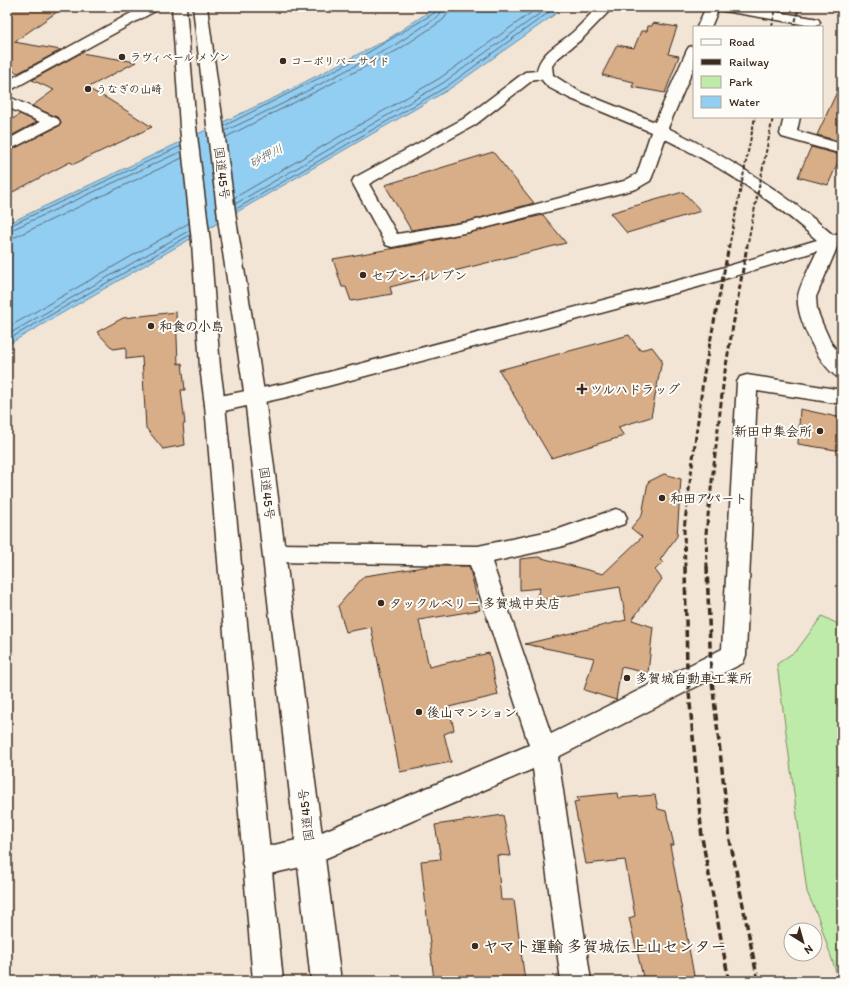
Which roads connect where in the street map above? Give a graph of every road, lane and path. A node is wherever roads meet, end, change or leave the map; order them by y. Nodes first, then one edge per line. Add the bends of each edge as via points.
1 (152, 7) edge
2 (179, 7) edge
3 (200, 7) edge
4 (606, 7) edge
5 (713, 7) edge
6 (721, 7) edge
7 (817, 7) edge
8 (813, 25) edge
9 (704, 26) edge
10 (693, 52) edge
11 (545, 75) junction
12 (7, 87) edge
13 (7, 101) edge
14 (792, 118) edge
15 (660, 129) junction
16 (7, 146) edge
17 (842, 148) edge
18 (836, 240) edge
19 (842, 372) edge
20 (842, 397) edge
21 (255, 398) junction
22 (215, 405) junction
23 (616, 518) dead end
24 (275, 554) junction
25 (478, 556) junction
26 (544, 751) junction
27 (310, 851) junction
28 (256, 863) junction
29 (268, 981) edge
30 (326, 981) edge
31 (576, 981) edge

1 - 12 main road
2 - 22 main road
3 - 21 main road, 国道45号 via 228,226
4 - 11 main road via 554,54 547,62
5 - 9 main road
6 - 8 main road
7 - 8 main road
10 - 15 main road
11 - 15 main road via 572,93
11 - 15 main road via 530,75 469,122 360,182 392,241 469,227 630,185 644,177
13 - 16 main road via 52,122
14 - 17 main road via 788,134
15 - 18 main road via 771,193
18 - 19 main road via 807,297 812,323 823,346
18 - 21 main road via 684,285
20 - 26 main road via 747,382 734,655
21 - 22 main road
21 - 24 main road, 国道45号
22 - 28 main road
23 - 25 main road via 560,538
24 - 25 main road
24 - 27 main road, 国道45号
25 - 26 main road
26 - 27 main road
26 - 31 main road
27 - 28 main road
27 - 30 main road, 国道45号
28 - 29 main road

